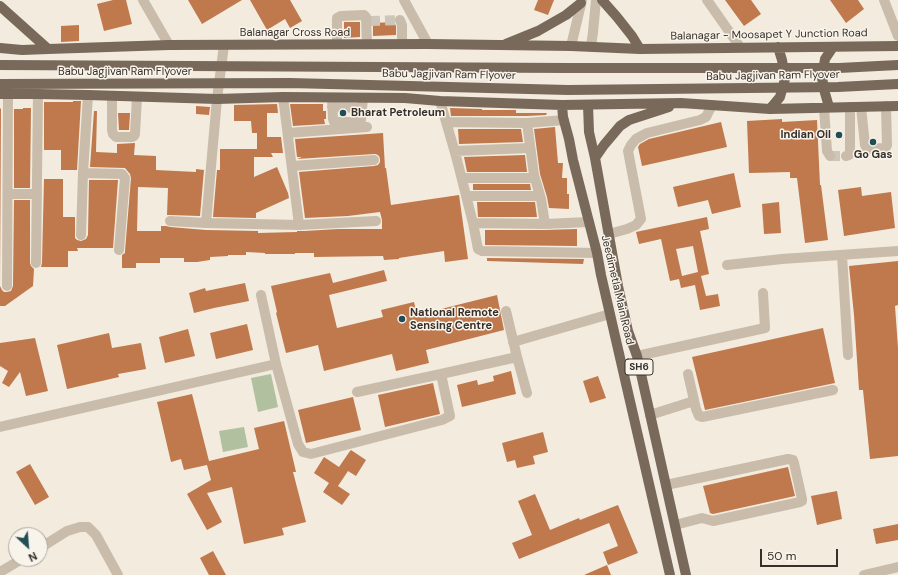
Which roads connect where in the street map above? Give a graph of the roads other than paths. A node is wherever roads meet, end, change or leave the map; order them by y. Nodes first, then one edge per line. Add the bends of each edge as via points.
1 (144, 0) edge
2 (404, 0) edge
3 (596, 0) edge
4 (602, 0) edge
5 (706, 0) edge
6 (884, 0) edge
7 (582, 2) edge
8 (0, 6) edge
9 (400, 20) dead end
10 (370, 21) dead end
11 (898, 36) edge
12 (337, 44) junction
13 (368, 44) junction
14 (402, 44) junction
15 (428, 44) junction
16 (169, 45) junction
17 (224, 45) junction
18 (503, 45) junction
19 (571, 46) junction
20 (898, 46) edge
21 (590, 47) junction
22 (778, 47) junction
23 (833, 47) junction
24 (0, 48) edge
25 (740, 48) junction
26 (48, 49) junction
27 (640, 49) junction
28 (898, 64) edge
29 (0, 65) edge
30 (0, 84) edge
31 (898, 84) edge
32 (4, 94) edge
33 (38, 94) junction
34 (88, 95) junction
35 (112, 96) junction
36 (137, 97) junction
37 (283, 97) junction
38 (217, 99) junction
39 (440, 101) junction
40 (332, 102) junction
41 (362, 103) junction
42 (681, 103) junction
43 (562, 105) junction
44 (588, 105) junction
45 (712, 105) junction
46 (886, 106) junction
47 (898, 106) edge
48 (827, 107) junction
49 (850, 107) junction
50 (861, 107) junction
51 (770, 109) junction
52 (564, 120) junction
53 (446, 122) junction
54 (527, 122) junction
55 (367, 127) dead end
56 (288, 133) junction
57 (530, 148) junction
58 (455, 151) junction
59 (830, 156) dead end
60 (846, 156) dead end
61 (595, 158) junction
62 (374, 160) dead end
63 (292, 166) junction
64 (83, 172) junction
65 (462, 178) junction
66 (535, 178) junction
67 (37, 194) junction
68 (466, 196) junction
69 (540, 196) junction
70 (5, 197) edge
71 (170, 221) dead end
72 (376, 221) dead end
73 (589, 222) junction
74 (206, 223) junction
75 (473, 223) junction
76 (545, 224) junction
77 (299, 225) junction
78 (609, 234) junction
79 (81, 235) dead end
80 (119, 250) dead end
81 (898, 251) edge
82 (597, 253) junction
83 (842, 255) junction
84 (36, 263) dead end
85 (727, 265) dead end
86 (7, 286) dead end
87 (763, 293) dead end
88 (261, 295) dead end
89 (506, 311) dead end
90 (610, 314) junction
91 (513, 342) junction
92 (637, 356) junction
93 (848, 356) dead end
94 (517, 358) junction
95 (276, 364) junction
96 (441, 374) junction
97 (688, 374) dead end
98 (833, 390) dead end
99 (357, 392) dead end
100 (527, 393) dead end
101 (694, 401) junction
102 (650, 415) junction
103 (0, 427) edge
104 (666, 485) junction
105 (675, 529) junction
106 (662, 536) junction
107 (48, 543) edge
108 (898, 567) edge
109 (118, 575) edge
110 (670, 575) edge
111 (686, 575) edge
112 (864, 575) edge

1 - 16 street
2 - 15 street
3 - 21 street
4 - 27 main road
5 - 25 street
6 - 11 street
7 - 18 main road via 566,15 538,31
7 - 19 street
8 - 26 main road
9 - 14 street
10 - 13 street
12 - 13 main road, Balanagar Cross Road
12 - 13 street via 337,18 364,15
12 - 17 main road, Balanagar Cross Road
13 - 14 main road, Balanagar Cross Road
14 - 15 main road, Balanagar Cross Road
15 - 18 main road, Balanagar Cross Road
16 - 17 main road, Balanagar Cross Road
16 - 26 main road, Balanagar Cross Road
17 - 38 street
18 - 19 main road, Balanagar Cross Road
19 - 21 main road, Balanagar Cross Road
20 - 23 main road, Balanagar - Moosapet Y Junction Road
21 - 27 main road, Balanagar - Moosapet Y Junction Road
22 - 23 main road, Balanagar - Moosapet Y Junction Road
22 - 25 main road, Balanagar - Moosapet Y Junction Road
22 - 51 main road via 785,79 780,97
23 - 48 main road via 825,60 822,78
24 - 26 main road, Balanagar Cross Road
25 - 27 main road, Balanagar - Moosapet Y Junction Road
28 - 29 main road, Babu Jagjivan Ram Flyover, bridge via 839,68
30 - 31 main road, Babu Jagjivan Ram Flyover, bridge via 290,83 568,90
32 - 33 main road
32 - 70 street
33 - 34 main road
33 - 67 street
34 - 35 main road
34 - 64 street
35 - 36 main road
35 - 36 street via 112,130 116,138 134,136
36 - 38 main road
37 - 38 main road
37 - 40 main road
37 - 56 street
38 - 74 street
39 - 41 main road via 405,98
39 - 43 main road
39 - 53 street
40 - 41 main road
40 - 41 street via 334,122 359,122
42 - 44 main road
42 - 45 main road
42 - 61 main road via 629,120 620,126
43 - 44 main road
43 - 52 main road, Jeedimetla Main Road / SH6
44 - 61 main road, Jeedimetla Main Road / SH6 via 589,132
45 - 51 main road
45 - 78 street via 706,117 700,120 647,133 631,145 628,151 641,219 636,225
46 - 47 main road
46 - 50 main road
46 - 50 street via 887,145 884,148 867,149
48 - 49 main road
48 - 51 main road
48 - 59 street via 826,151
49 - 50 main road
49 - 60 street via 850,152
52 - 54 street
52 - 73 main road, Jeedimetla Main Road / SH6
53 - 54 street
53 - 58 street
54 - 57 street
55 - 56 street
56 - 63 street
57 - 58 street
57 - 66 street
58 - 65 street
61 - 78 main road, Jeedimetla Main Road / SH6
62 - 63 street
63 - 77 street
64 - 79 street
64 - 80 street via 122,174 125,178
65 - 66 street
65 - 68 street
66 - 69 street
67 - 70 street
67 - 84 street
68 - 69 street
68 - 75 street
69 - 76 street
70 - 86 street
71 - 74 street
72 - 77 street
73 - 76 street
73 - 82 main road, Jeedimetla Main Road / SH6
74 - 77 street
75 - 76 street
75 - 82 street via 478,249 482,251
78 - 92 main road, Jeedimetla Main Road / SH6 via 628,331
81 - 83 street
82 - 90 main road, Jeedimetla Main Road / SH6
83 - 85 street
83 - 93 street
87 - 92 street via 765,328
88 - 95 street
89 - 91 street
90 - 91 street
90 - 106 main road, Jeedimetla Main Road / SH6
91 - 94 street
92 - 102 main road, Jeedimetla Main Road / SH6
94 - 96 street
94 - 100 street
95 - 96 street via 298,444 303,452 311,454 450,416
95 - 103 street
96 - 99 street
97 - 101 street
98 - 101 street via 702,417 697,413
101 - 102 street
102 - 104 main road, Jeedimetla Main Road / SH6
104 - 105 main road, Jeedimetla Main Road / SH6
104 - 105 street via 788,459 793,460 802,499 800,502 713,521 702,518
105 - 106 main road
105 - 111 main road, Jeedimetla Main Road / SH6
106 - 110 main road, Jeedimetla Main Road / SH6
107 - 109 street via 67,531 88,527 96,535
108 - 112 street

